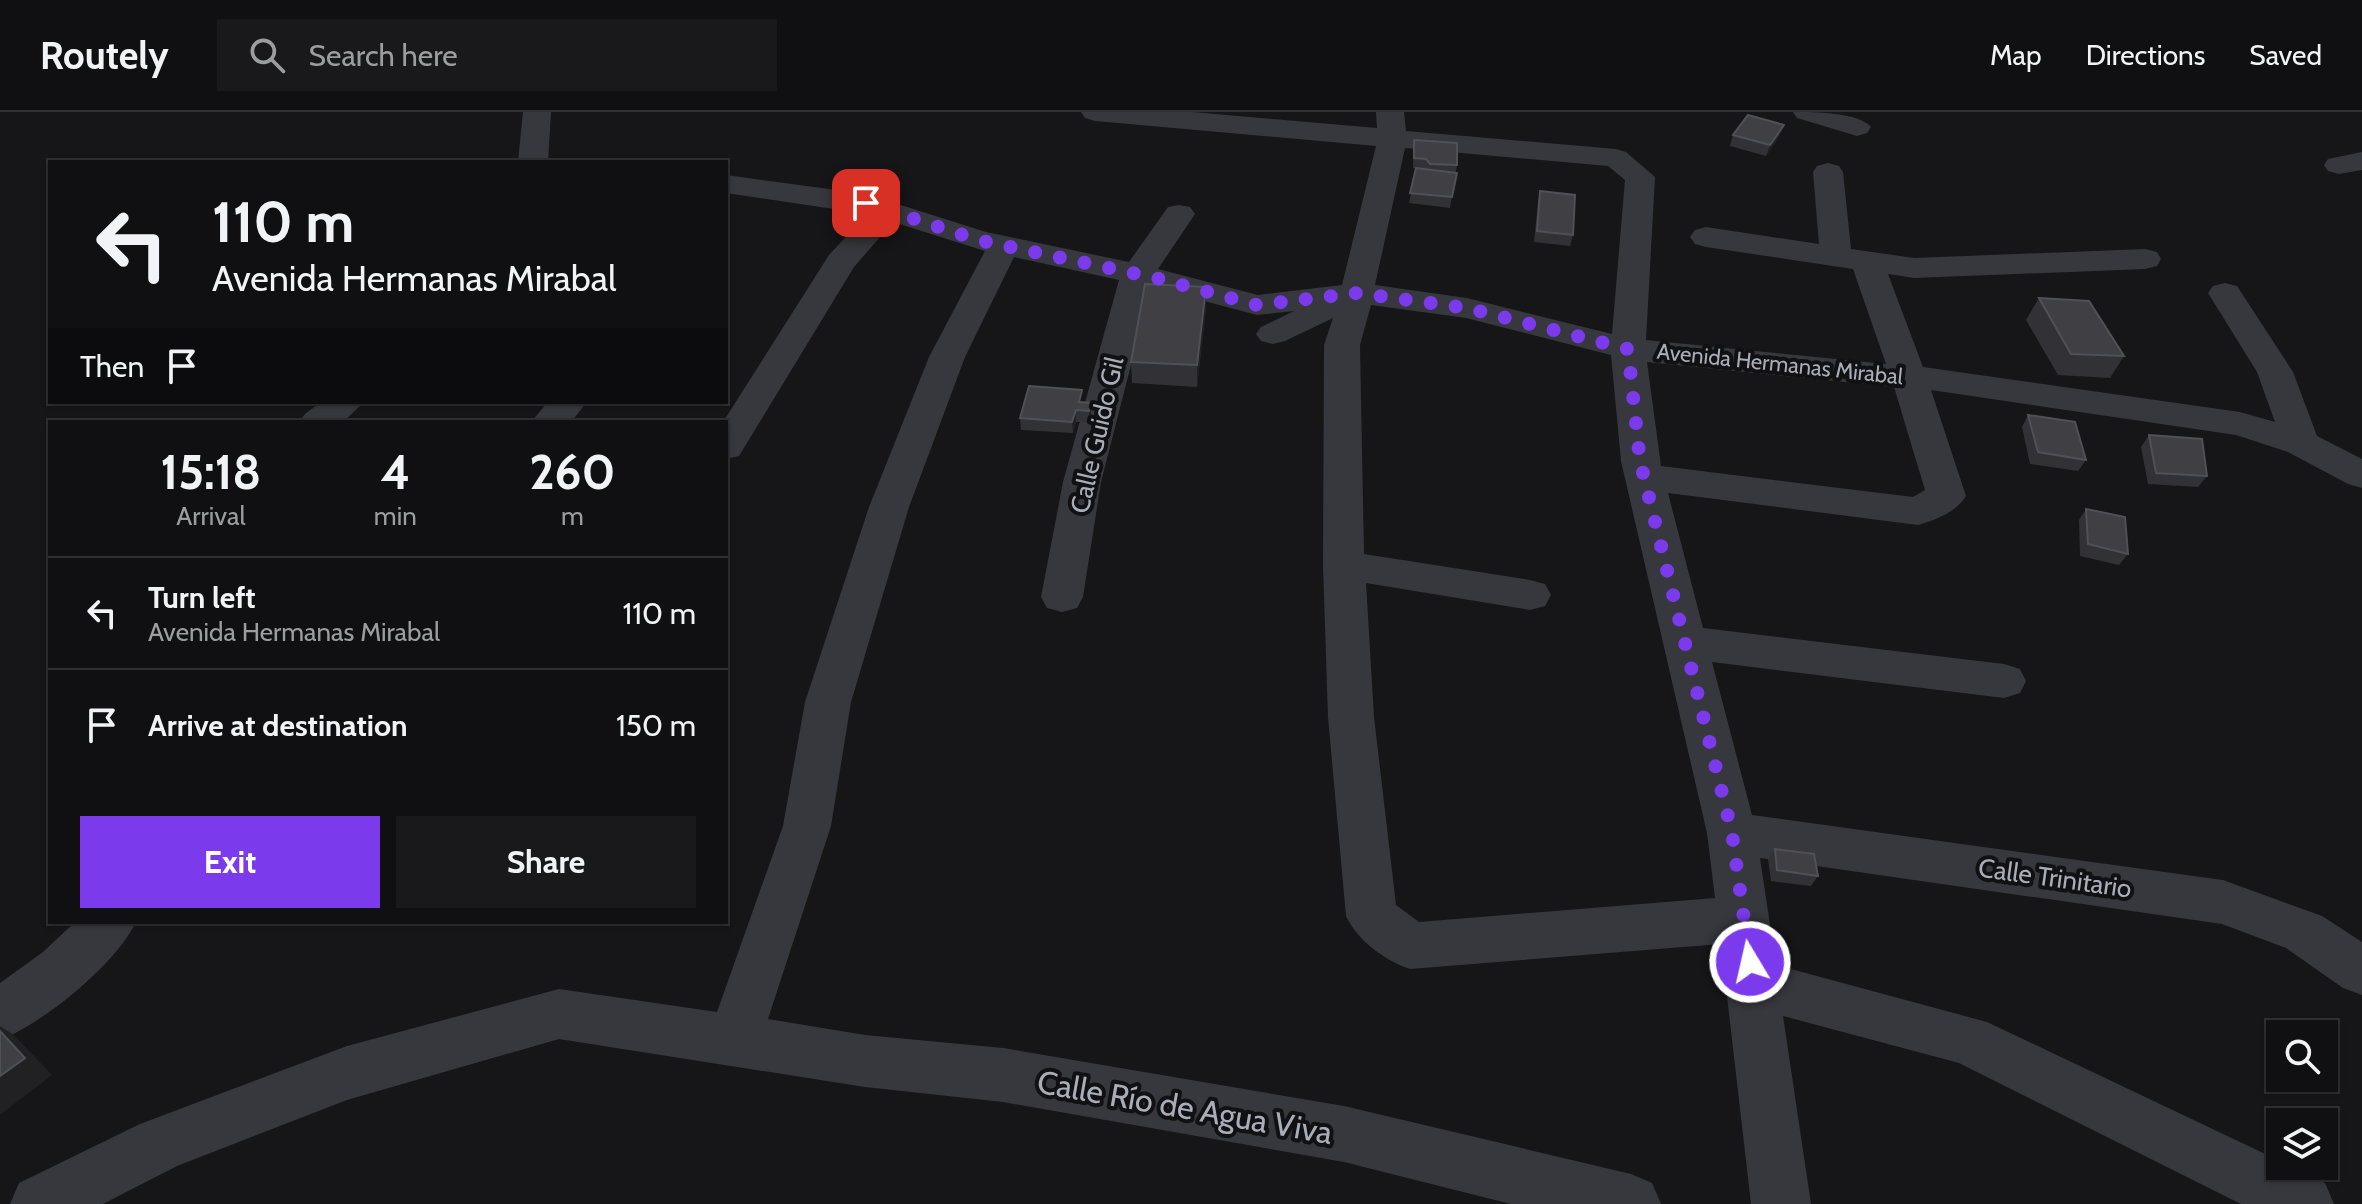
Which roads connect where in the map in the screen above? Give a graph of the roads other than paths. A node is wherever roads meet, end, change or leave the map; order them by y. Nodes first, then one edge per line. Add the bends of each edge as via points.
1 (537, 112) edge
2 (1095, 112) edge
3 (1807, 112) edge
4 (1391, 125) edge
5 (1857, 127) dead end
6 (533, 160) edge
7 (1828, 172) dead end
8 (730, 190) edge
9 (887, 210) junction
10 (1179, 214) dead end
11 (1706, 237) dead end
12 (1004, 246) junction
13 (1851, 259) junction
14 (2145, 259) dead end
15 (1137, 275) junction
16 (1357, 293) junction
17 (2225, 293) dead end
18 (1273, 334) dead end
19 (1628, 349) junction
20 (1909, 377) junction
21 (343, 404) edge
22 (567, 404) edge
23 (321, 420) edge
24 (552, 420) edge
25 (2301, 443) junction
26 (728, 444) edge
27 (2362, 475) edge
28 (1644, 477) junction
29 (1344, 565) junction
30 (1530, 595) dead end
31 (1062, 597) dead end
32 (1683, 642) junction
33 (2004, 681) dead end
34 (1732, 833) junction
35 (1743, 919) junction
36 (108, 924) edge
37 (2362, 971) edge
38 (1753, 983) junction
39 (0, 1015) edge
40 (734, 1040) junction
41 (2295, 1202) edge
42 (40, 1204) edge
43 (1631, 1204) edge
44 (1781, 1204) edge

1 - 6 street
2 - 4 street
3 - 5 street
4 - 16 street
4 - 19 street via 1616,158 1640,177
7 - 13 street
8 - 9 street, Avenida Hermanas Mirabal via 866,203
9 - 12 street, Avenida Hermanas Mirabal
9 - 26 street via 841,262
10 - 15 street, Calle Guido Gil
11 - 13 street
12 - 15 street, Avenida Hermanas Mirabal
12 - 40 street via 947,357 889,507 828,702 807,826
13 - 14 street via 1914,268
13 - 20 street
15 - 16 street, Avenida Hermanas Mirabal via 1257,305
15 - 31 street, Calle Guido Gil via 1082,482
16 - 18 street
16 - 19 street, Avenida Hermanas Mirabal via 1467,308
16 - 29 street via 1342,345
17 - 25 street via 2275,372
19 - 20 street, Avenida Hermanas Mirabal
19 - 28 street
20 - 25 street, Avenida Hermanas Mirabal via 2240,424
20 - 28 street via 1946,496 1918,511
21 - 23 street
22 - 24 street
25 - 27 street, Avenida Hermanas Mirabal
28 - 32 street
29 - 30 street
29 - 35 street via 1351,717 1372,916 1410,946
32 - 33 street
32 - 34 street
34 - 35 street
34 - 37 street, Calle Trinitario via 2223,902 2304,932
35 - 38 street
36 - 39 street via 62,969
38 - 41 street via 1968,1040
38 - 44 street
40 - 42 street, Calle Río de Agua Viva via 559,1014 347,1073 160,1144
40 - 43 street, Calle Río de Agua Viva via 1003,1075 1344,1134

